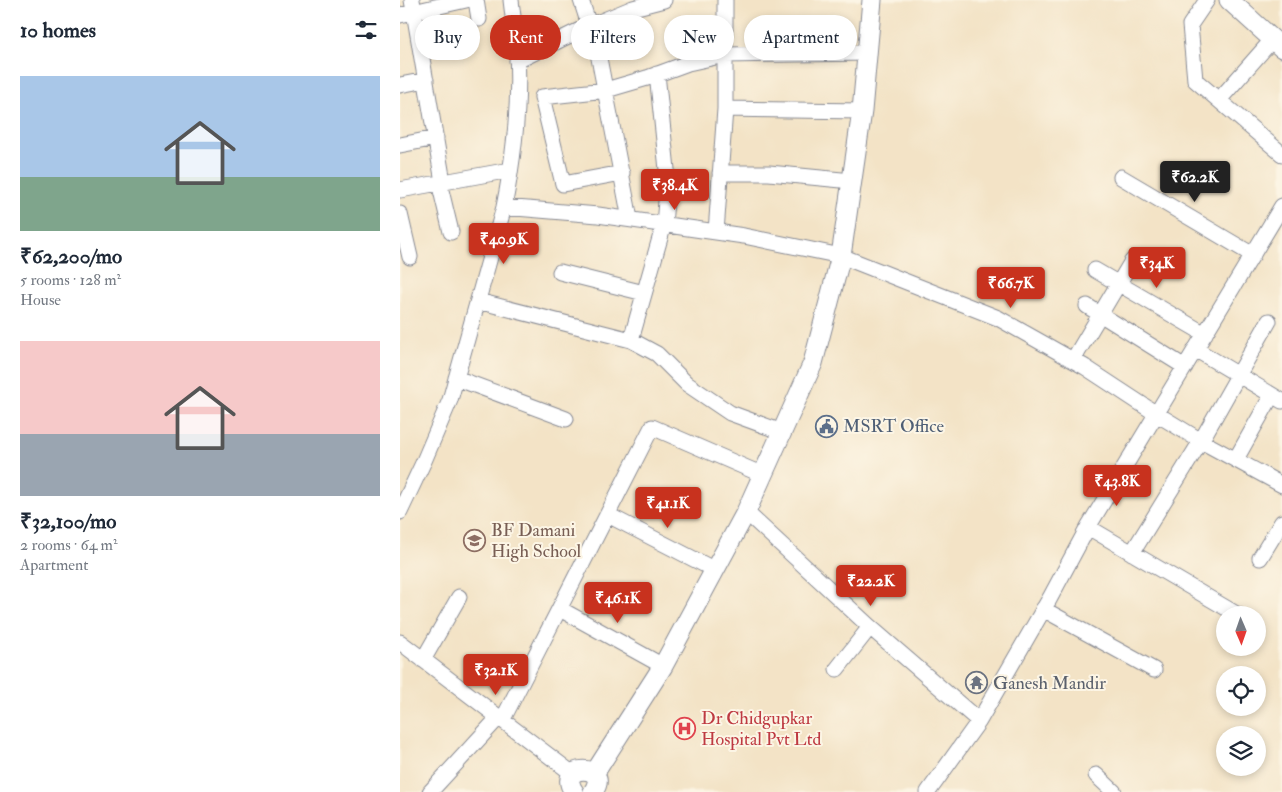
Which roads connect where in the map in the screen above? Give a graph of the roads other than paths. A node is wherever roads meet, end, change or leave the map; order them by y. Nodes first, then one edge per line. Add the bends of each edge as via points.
1 (466, 0) edge
2 (476, 0) edge
3 (512, 0) edge
4 (581, 0) edge
5 (664, 0) edge
6 (725, 0) edge
7 (872, 0) edge
8 (1207, 0) edge
9 (1229, 0) edge
10 (1247, 0) edge
11 (409, 9) edge
12 (478, 15) edge
13 (586, 15) edge
14 (616, 15) edge
15 (725, 15) edge
16 (571, 35) edge
17 (1279, 40) edge
18 (868, 54) junction
19 (734, 55) edge
20 (600, 60) edge
21 (702, 60) edge
22 (725, 60) edge
23 (517, 61) junction
24 (657, 74) junction
25 (426, 80) junction
26 (400, 85) edge
27 (606, 90) junction
28 (1219, 100) junction
29 (725, 109) junction
30 (862, 111) junction
31 (436, 138) junction
32 (400, 145) edge
33 (1282, 154) edge
34 (510, 170) junction
35 (622, 173) junction
36 (720, 173) junction
37 (1121, 177) dead end
38 (441, 182) junction
39 (852, 182) junction
40 (400, 190) edge
41 (1282, 206) edge
42 (504, 207) junction
43 (400, 214) edge
44 (630, 220) junction
45 (664, 224) junction
46 (451, 232) dead end
47 (716, 232) junction
48 (841, 256) junction
49 (1252, 256) junction
50 (410, 257) dead end
51 (1132, 261) dead end
52 (1094, 270) dead end
53 (560, 272) dead end
54 (1118, 284) junction
55 (644, 293) junction
56 (478, 301) junction
57 (1094, 310) junction
58 (1269, 321) dead end
59 (1205, 334) junction
60 (631, 340) junction
61 (1195, 349) junction
62 (1073, 360) junction
63 (1185, 367) junction
64 (1238, 375) junction
65 (456, 378) junction
66 (1277, 398) edge
67 (1156, 413) junction
68 (566, 419) dead end
69 (782, 432) junction
70 (1202, 441) junction
71 (1236, 459) junction
72 (763, 475) junction
73 (1280, 478) edge
74 (400, 512) edge
75 (746, 512) junction
76 (608, 515) junction
77 (1282, 522) edge
78 (1088, 527) junction
79 (1132, 553) junction
80 (1260, 558) dead end
81 (714, 570) junction
82 (459, 597) dead end
83 (1223, 606) edge
84 (560, 609) junction
85 (1043, 610) junction
86 (870, 627) junction
87 (400, 642) edge
88 (423, 660) junction
89 (662, 666) junction
90 (837, 669) dead end
91 (1154, 670) dead end
92 (501, 718) junction
93 (979, 721) junction
94 (1096, 775) dead end
95 (573, 787) edge
96 (593, 788) edge
97 (430, 792) edge
98 (928, 792) edge
99 (1114, 792) edge

1 - 11 street
2 - 12 street
3 - 23 street
4 - 13 street
5 - 14 street
6 - 15 street
7 - 18 main road
8 - 28 street via 1190,25 1195,80
9 - 17 main road
10 - 17 main road
11 - 25 street
16 - 23 street
17 - 28 street
18 - 19 street
18 - 30 main road
20 - 27 street
21 - 24 street
22 - 29 street
23 - 34 street via 516,117
24 - 27 street
24 - 45 street via 668,179
25 - 26 street
25 - 31 street
27 - 35 street
27 - 35 street via 542,97 564,184
28 - 33 street
29 - 30 street
29 - 36 street
30 - 39 main road
31 - 32 street
31 - 38 street
34 - 38 street
34 - 42 street
35 - 44 street
36 - 39 street via 768,173
36 - 47 street
37 - 49 street
38 - 40 street
38 - 46 street
39 - 48 main road
41 - 49 street
42 - 44 street
42 - 56 street
43 - 50 street
44 - 45 street
45 - 47 street
45 - 55 street
47 - 48 street
48 - 62 street via 998,318
48 - 69 main road via 813,363
49 - 59 street
51 - 54 street
52 - 54 street
53 - 55 street
54 - 57 street
54 - 59 street
55 - 60 street
56 - 60 street
56 - 65 street
57 - 62 street
57 - 63 street
58 - 64 street
59 - 61 street
60 - 69 street via 657,354 687,384 730,413
61 - 63 street
61 - 64 street
62 - 67 street
63 - 67 street
64 - 66 street
64 - 70 street
65 - 68 street
65 - 74 street via 450,400
66 - 71 street
67 - 70 street
67 - 78 street
69 - 72 main road
70 - 71 street
70 - 79 street
71 - 73 street
72 - 75 main road
72 - 76 street via 652,427
75 - 81 main road
75 - 86 street
76 - 81 street
76 - 84 street
77 - 80 street
78 - 79 street
78 - 85 street
79 - 83 street
81 - 89 main road
82 - 88 street
84 - 89 street
84 - 92 street
85 - 91 street
85 - 93 street
86 - 90 street
86 - 93 street
87 - 88 street
88 - 92 street
89 - 96 main road
92 - 95 street
92 - 97 street
93 - 98 street
94 - 99 street
95 - 96 main road via 577,771 586,769

